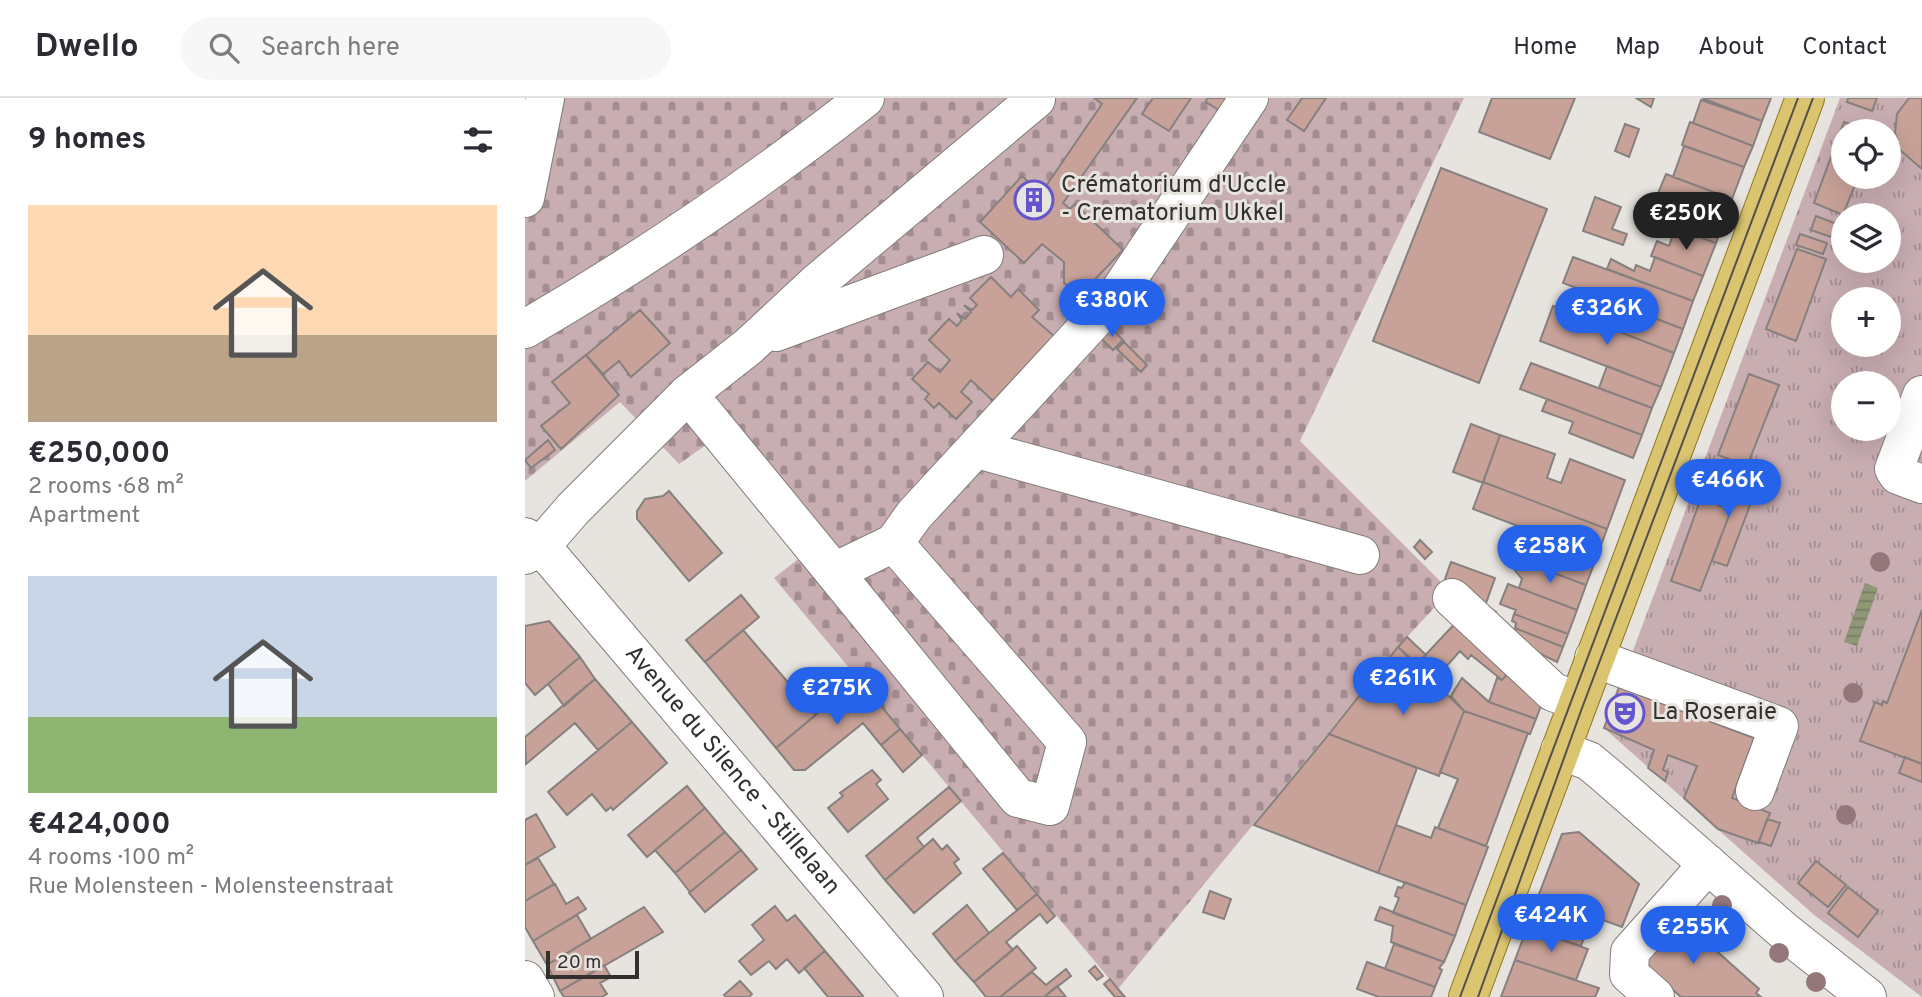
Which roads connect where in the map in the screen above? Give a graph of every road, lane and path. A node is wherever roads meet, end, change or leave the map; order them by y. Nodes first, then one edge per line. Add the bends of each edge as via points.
1 (545, 98) edge
2 (865, 98) edge
3 (1805, 98) edge
4 (1036, 99) edge
5 (1248, 100) edge
6 (525, 198) edge
7 (984, 254) dead end
8 (525, 329) edge
9 (749, 346) junction
10 (688, 394) junction
11 (1922, 394) edge
12 (977, 449) junction
13 (1922, 484) edge
14 (894, 543) junction
15 (530, 546) edge
16 (1360, 555) dead end
17 (834, 572) junction
18 (1452, 597) dead end
19 (1594, 658) junction
20 (1578, 701) junction
21 (1560, 750) junction
22 (1755, 791) dead end
23 (1708, 864) junction
24 (525, 980) edge
25 (1845, 990) edge
26 (535, 997) edge
27 (924, 997) edge
28 (1468, 997) edge
29 (1655, 997) edge

1 - 6 street
2 - 8 street via 778,167 626,270
3 - 19 main road
4 - 9 street via 819,281
5 - 12 street via 1117,295
7 - 9 street via 792,324
9 - 10 street
10 - 15 street
10 - 17 street
11 - 13 street via 1894,469
12 - 14 street
12 - 16 street
14 - 17 street
14 - 17 street via 1067,742 1050,806 1019,798
15 - 27 street, Avenue du Silence - Stillelaan
18 - 20 street via 1553,692
19 - 20 main road
19 - 22 street via 1779,726
20 - 21 main road
21 - 23 street via 1598,768
21 - 28 main road
23 - 25 street
23 - 29 street via 1630,952 1629,974
24 - 26 street

